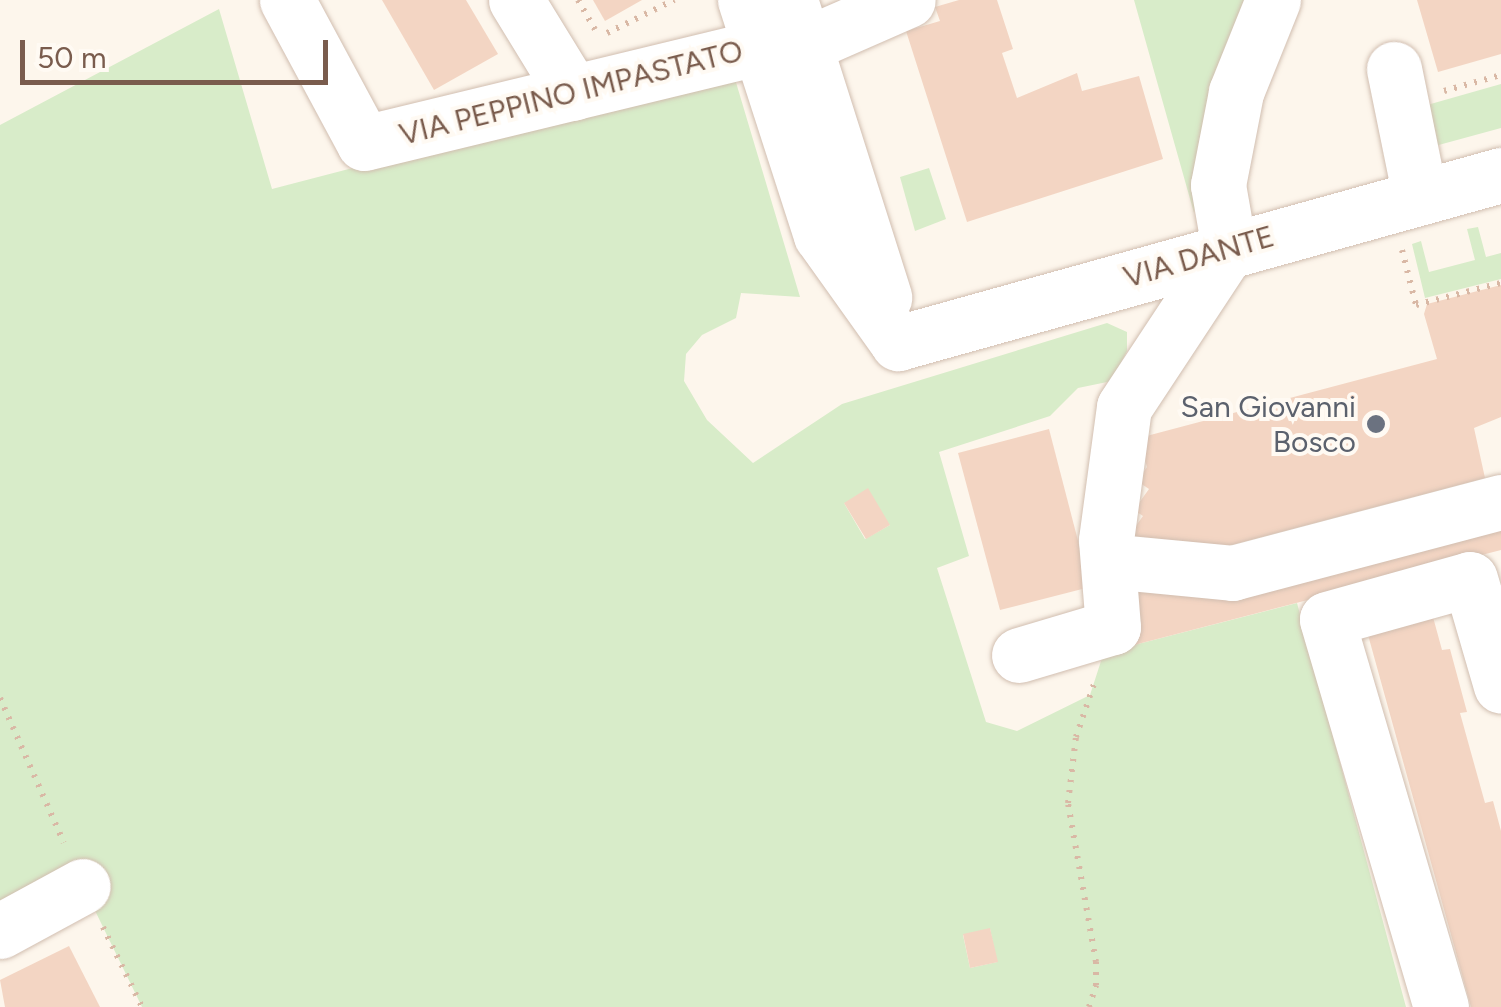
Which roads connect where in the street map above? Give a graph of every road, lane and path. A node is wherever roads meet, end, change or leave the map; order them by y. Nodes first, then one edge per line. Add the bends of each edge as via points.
1 (287, 0) edge
2 (516, 0) edge
3 (578, 0) edge
4 (674, 0) edge
5 (908, 0) edge
6 (1273, 0) edge
7 (775, 23) edge
8 (1394, 69) dead end
9 (573, 93) junction
10 (1501, 175) edge
11 (1410, 219) junction
12 (1229, 248) junction
13 (1501, 283) edge
14 (1501, 502) edge
15 (1108, 562) junction
16 (1113, 628) junction
17 (1019, 655) dead end
18 (1501, 686) edge
19 (0, 698) edge
20 (84, 886) junction
21 (0, 931) edge
22 (142, 1007) edge
23 (1089, 1007) edge
24 (1441, 1007) edge

1 - 9 street, VIA PEPPINO IMPASTATO via 364,143
2 - 9 street
3 - 4 path via 599,37
5 - 7 street, VIA PEPPINO IMPASTATO
6 - 12 street via 1236,92 1218,185
7 - 9 street, VIA PEPPINO IMPASTATO
7 - 12 street, VIA DANTE via 898,343
8 - 11 street
10 - 11 street, VIA DANTE
11 - 12 street, VIA DANTE
11 - 13 path via 1416,304
12 - 15 street via 1124,407
14 - 15 street via 1232,573
15 - 16 street
16 - 17 street
16 - 23 path via 1076,737 1068,803 1096,962
18 - 24 street via 1470,579 1327,619
19 - 20 path
20 - 21 street
20 - 22 path

